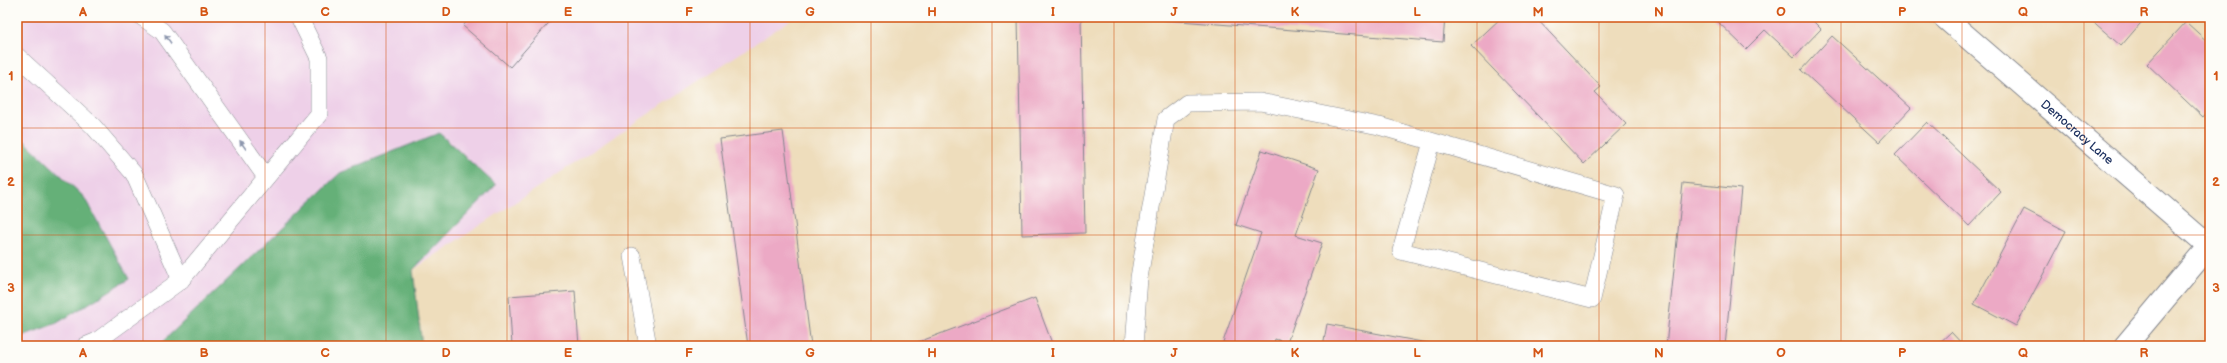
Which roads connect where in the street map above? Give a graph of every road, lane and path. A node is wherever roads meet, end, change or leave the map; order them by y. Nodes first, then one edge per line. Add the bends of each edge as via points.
1 (142, 17) edge
2 (299, 17) edge
3 (1944, 17) edge
4 (17, 56) edge
5 (1432, 142) junction
6 (266, 177) junction
7 (2210, 246) edge
8 (632, 256) dead end
9 (181, 280) junction
10 (85, 346) edge
11 (648, 346) edge
12 (1134, 346) edge
13 (2125, 346) edge

6 -> 1 lane via 162,30
2 - 6 lane via 319,58 318,114
3 - 7 street, Democracy Lane
4 - 9 lane via 93,126 134,174
5 - 5 lane via 1616,195 1592,299 1401,252
5 - 12 lane via 1379,126 1260,102 1187,103 1166,119 1139,278
6 - 9 lane
7 - 13 street
8 - 11 lane
9 - 10 lane via 97,341

